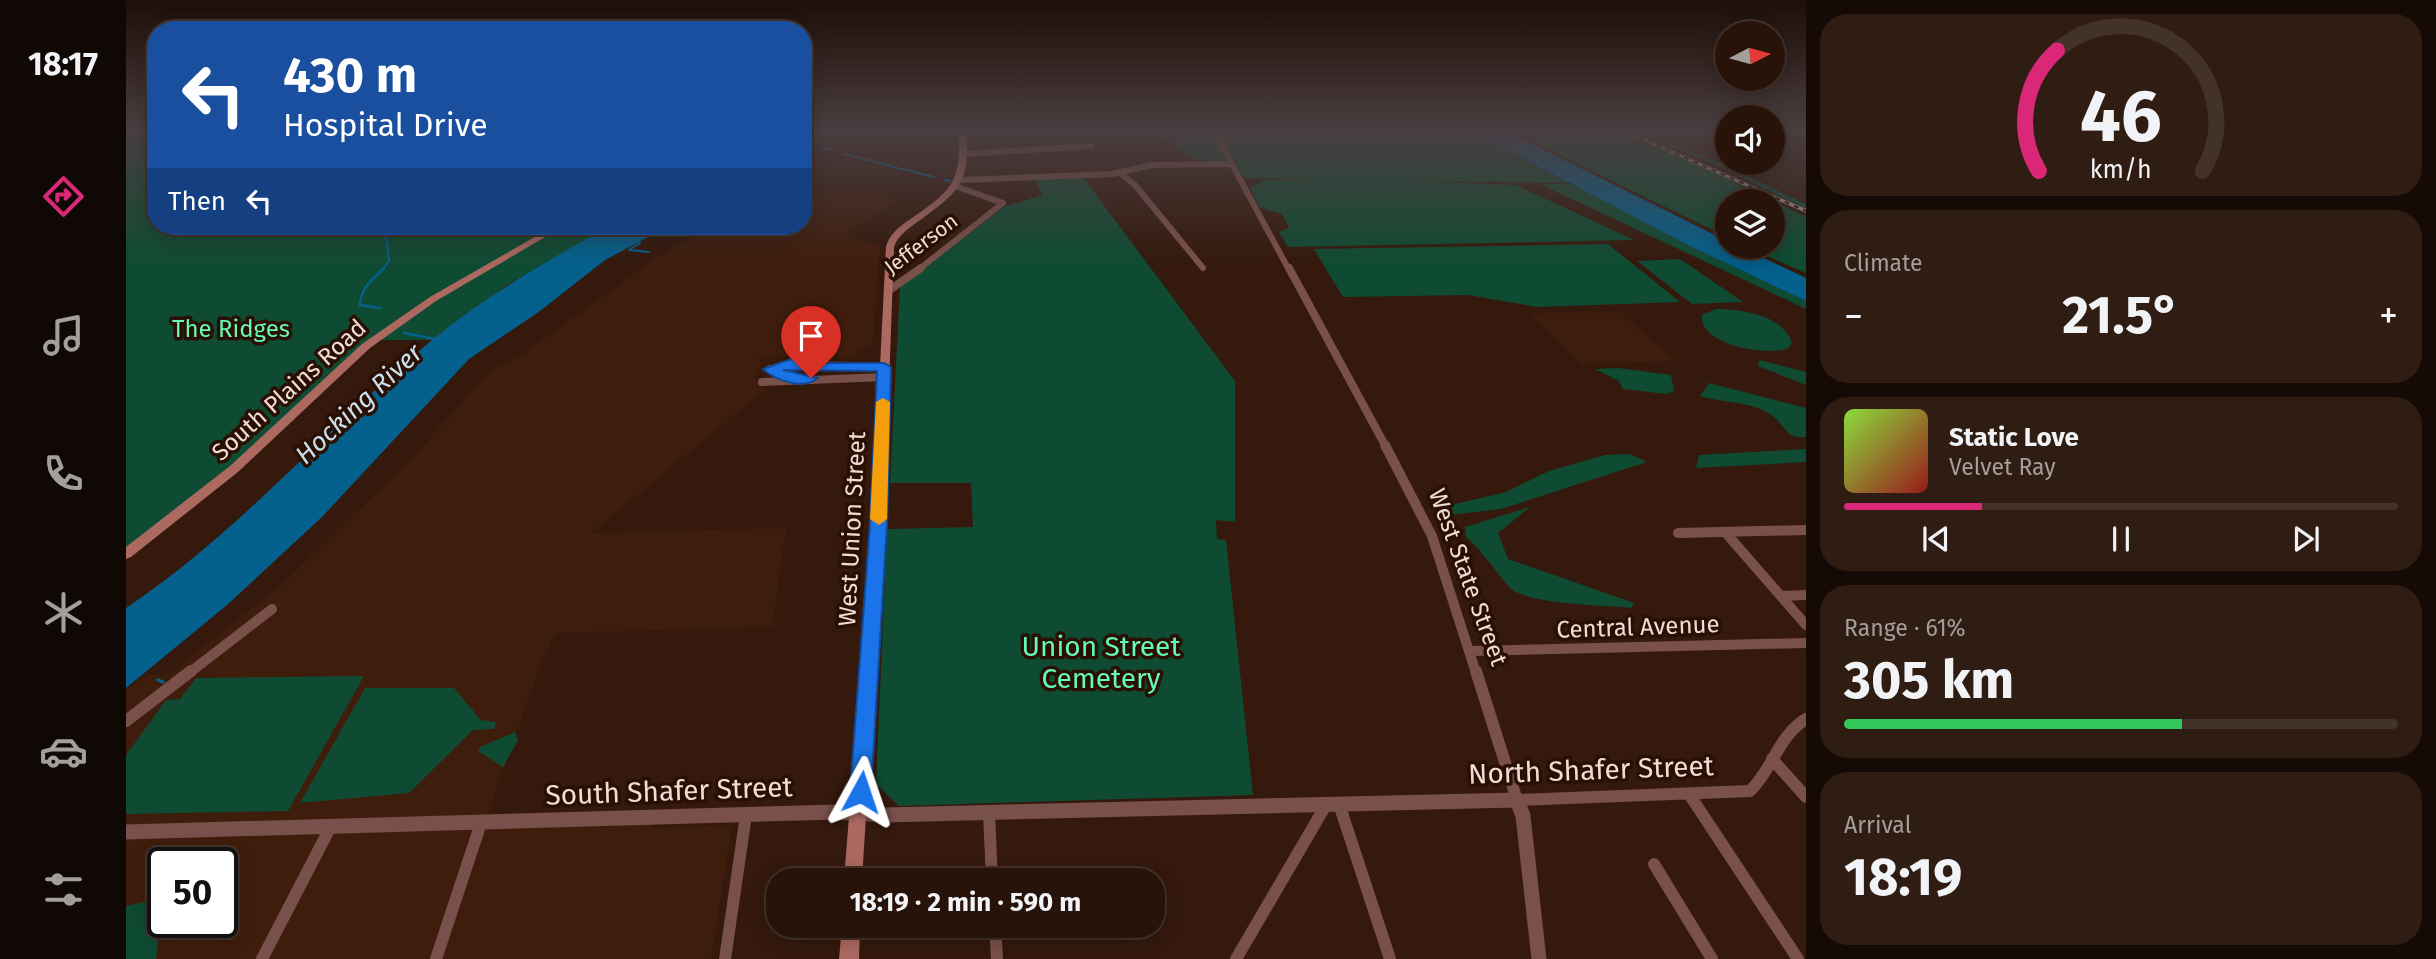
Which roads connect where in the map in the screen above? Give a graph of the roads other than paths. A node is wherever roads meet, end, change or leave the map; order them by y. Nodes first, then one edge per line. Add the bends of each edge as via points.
1 (961, 174) edge
2 (1108, 174) edge
3 (1121, 174) edge
4 (1236, 174) edge
5 (959, 183) junction
6 (544, 235) edge
7 (1203, 268) dead end
8 (888, 291) junction
9 (833, 368) junction
10 (884, 372) junction
11 (832, 378) junction
12 (791, 379) junction
13 (762, 382) dead end
14 (1806, 530) edge
15 (1725, 532) junction
16 (1678, 533) dead end
17 (126, 554) edge
18 (1806, 595) edge
19 (1781, 596) junction
20 (272, 609) dead end
21 (1806, 625) edge
22 (1806, 643) edge
23 (1472, 651) junction
24 (1805, 720) edge
25 (126, 721) edge
26 (1772, 759) junction
27 (1689, 794) junction
28 (1806, 797) edge
29 (1517, 800) junction
30 (1333, 804) junction
31 (989, 813) junction
32 (859, 814) junction
33 (746, 815) junction
34 (481, 823) junction
35 (331, 826) junction
36 (126, 832) edge
37 (1654, 864) dead end
38 (854, 868) edge
39 (991, 868) edge
40 (850, 938) edge
41 (996, 938) edge
42 (262, 959) edge
43 (436, 959) edge
44 (725, 959) edge
45 (849, 959) edge
46 (997, 959) edge
47 (1236, 959) edge
48 (1391, 959) edge
49 (1539, 959) edge
50 (1712, 959) edge
51 (1798, 959) edge

1 - 5 main road
2 - 5 street
3 - 7 street
4 - 23 street, West State Street via 1413,490 1447,571
5 - 8 main road, West Union Street via 891,241
5 - 8 street, Jefferson via 1003,203
6 - 17 main road, South Plains Road via 433,299 375,340 234,469
8 - 10 main road, West Union Street
9 - 10 street
9 - 11 street
9 - 12 street via 791,363 770,369
10 - 11 street
10 - 32 main road, West Union Street
11 - 12 street
12 - 13 street
14 - 15 street
15 - 16 street
15 - 19 street
18 - 19 street
19 - 21 street
20 - 25 street
22 - 23 street, Central Avenue
23 - 29 street, West State Street
24 - 26 street, North Shafer Street via 1790,730
26 - 27 street, North Shafer Street via 1750,791
26 - 28 street
27 - 29 street, North Shafer Street
27 - 51 street
29 - 30 street, North Shafer Street
29 - 49 street, West State Street
30 - 31 street, South Shafer Street
30 - 47 street
30 - 48 street
31 - 32 street, South Shafer Street
31 - 39 street
32 - 33 street, South Shafer Street
32 - 38 main road, West Union Street
33 - 34 street, South Shafer Street
33 - 44 street
34 - 35 street, South Shafer Street
34 - 43 street
35 - 36 street, South Shafer Street
35 - 42 street
37 - 50 street
40 - 45 main road
41 - 46 street

